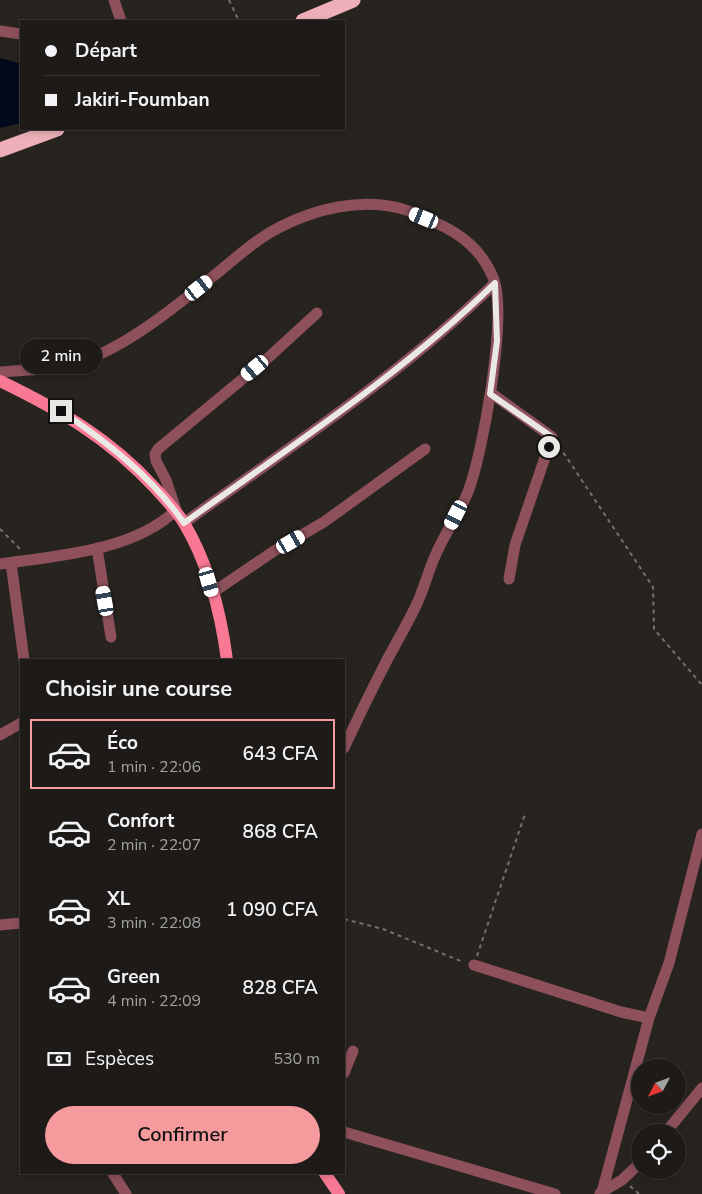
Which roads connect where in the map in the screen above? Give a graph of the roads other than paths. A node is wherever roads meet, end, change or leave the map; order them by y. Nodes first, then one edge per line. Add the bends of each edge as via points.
1 (114, 0) edge
2 (353, 0) edge
3 (121, 20) edge
4 (305, 20) edge
5 (0, 32) edge
6 (20, 34) edge
7 (54, 130) edge
8 (0, 150) edge
9 (495, 283) junction
10 (317, 313) dead end
11 (0, 372) edge
12 (0, 381) edge
13 (490, 394) junction
14 (425, 449) dead end
15 (176, 510) junction
16 (184, 523) junction
17 (96, 548) junction
18 (5, 564) edge
19 (509, 579) dead end
20 (212, 592) junction
21 (111, 637) dead end
22 (24, 659) edge
23 (227, 659) edge
24 (20, 724) edge
25 (0, 735) edge
26 (345, 746) edge
27 (702, 834) edge
28 (20, 923) edge
29 (0, 925) edge
30 (474, 965) road end
31 (649, 1018) junction
32 (353, 1051) dead end
33 (345, 1071) edge
34 (702, 1088) edge
35 (673, 1124) edge
36 (345, 1132) edge
37 (631, 1172) edge
38 (113, 1174) edge
39 (325, 1174) edge
40 (600, 1193) edge
41 (126, 1194) edge
42 (339, 1194) edge
43 (555, 1194) edge

1 - 3 street
2 - 4 highway
5 - 6 street
7 - 8 highway
9 - 11 street via 484,259 466,239 445,227 400,208 343,206 315,212 278,227 147,326 87,359 62,366
9 - 13 street via 497,341
9 - 16 street via 454,323
10 - 15 street via 158,449 156,461
12 - 15 main road via 84,426 140,471
13 - 19 street via 552,437 515,545
13 - 26 street via 468,491 436,555 418,601
14 - 20 street via 324,522
15 - 16 main road
15 - 17 street via 139,536
16 - 20 main road via 198,550
17 - 18 street
17 - 21 street
18 - 22 street
20 - 23 main road
24 - 25 street
27 - 31 street via 669,963
28 - 29 street
30 - 31 street
31 - 40 street
32 - 33 street
34 - 35 street
36 - 43 street
37 - 40 street
38 - 41 street
39 - 42 main road

